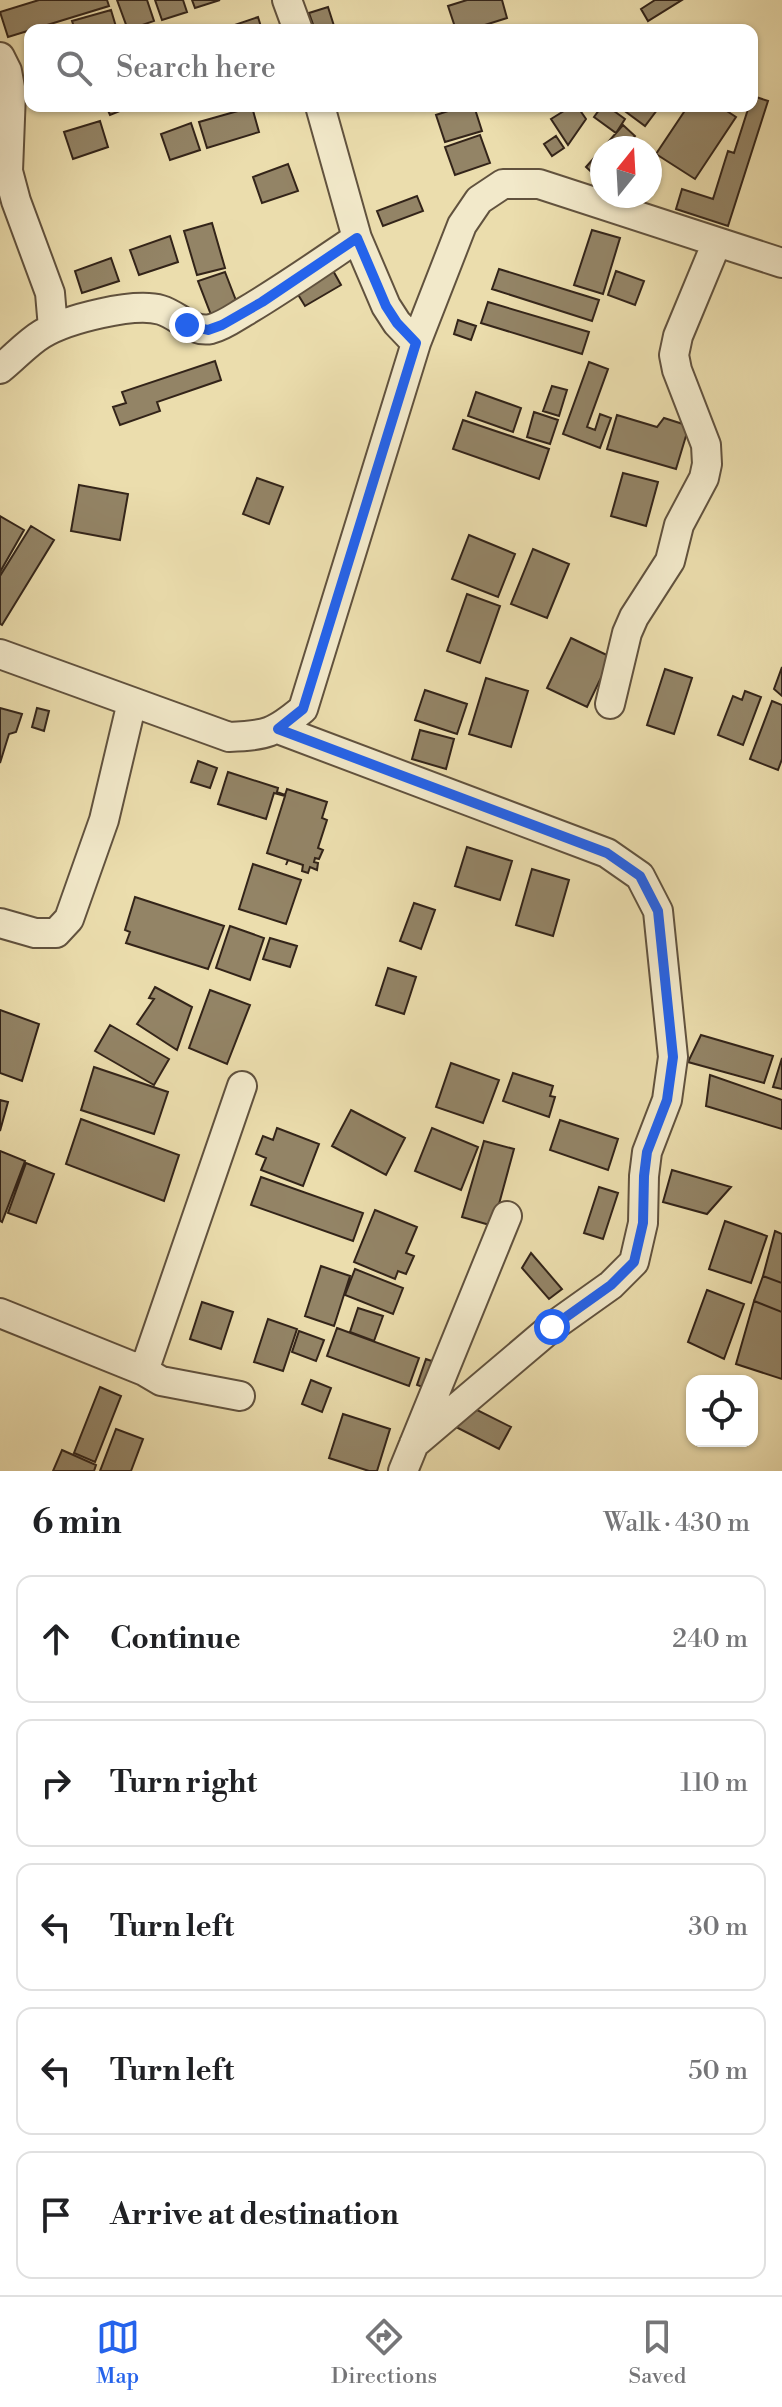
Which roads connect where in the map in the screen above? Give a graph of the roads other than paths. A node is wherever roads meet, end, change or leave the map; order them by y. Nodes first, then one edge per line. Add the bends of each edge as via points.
1 (287, 0) edge
2 (296, 24) edge
3 (0, 57) edge
4 (322, 112) edge
5 (357, 238) junction
6 (717, 242) junction
7 (782, 263) edge
8 (53, 328) junction
9 (416, 343) junction
10 (0, 369) edge
11 (0, 654) edge
12 (132, 702) junction
13 (610, 704) dead end
14 (278, 729) junction
15 (0, 923) edge
16 (242, 1086) dead end
17 (507, 1216) dead end
18 (0, 1313) edge
19 (144, 1371) junction
20 (240, 1396) dead end
21 (414, 1444) junction
22 (403, 1471) edge

1 - 2 street
3 - 8 street via 11,93 8,171 50,293
4 - 5 street
5 - 8 street via 262,302 208,330 147,307
5 - 9 street via 386,306
6 - 7 street
6 - 9 street via 539,184 503,184 479,200 462,225
6 - 13 street via 674,355 706,445 704,478 679,525 670,561 627,633
8 - 10 street
9 - 14 street via 303,709
11 - 12 street
12 - 14 street via 229,737
12 - 15 street via 104,820 69,919 56,933
14 - 21 street via 607,853 640,876 658,911 673,1057 667,1100 647,1152 643,1223 634,1262
16 - 19 street
17 - 21 street
18 - 19 street
19 - 20 street via 161,1381
21 - 22 street

